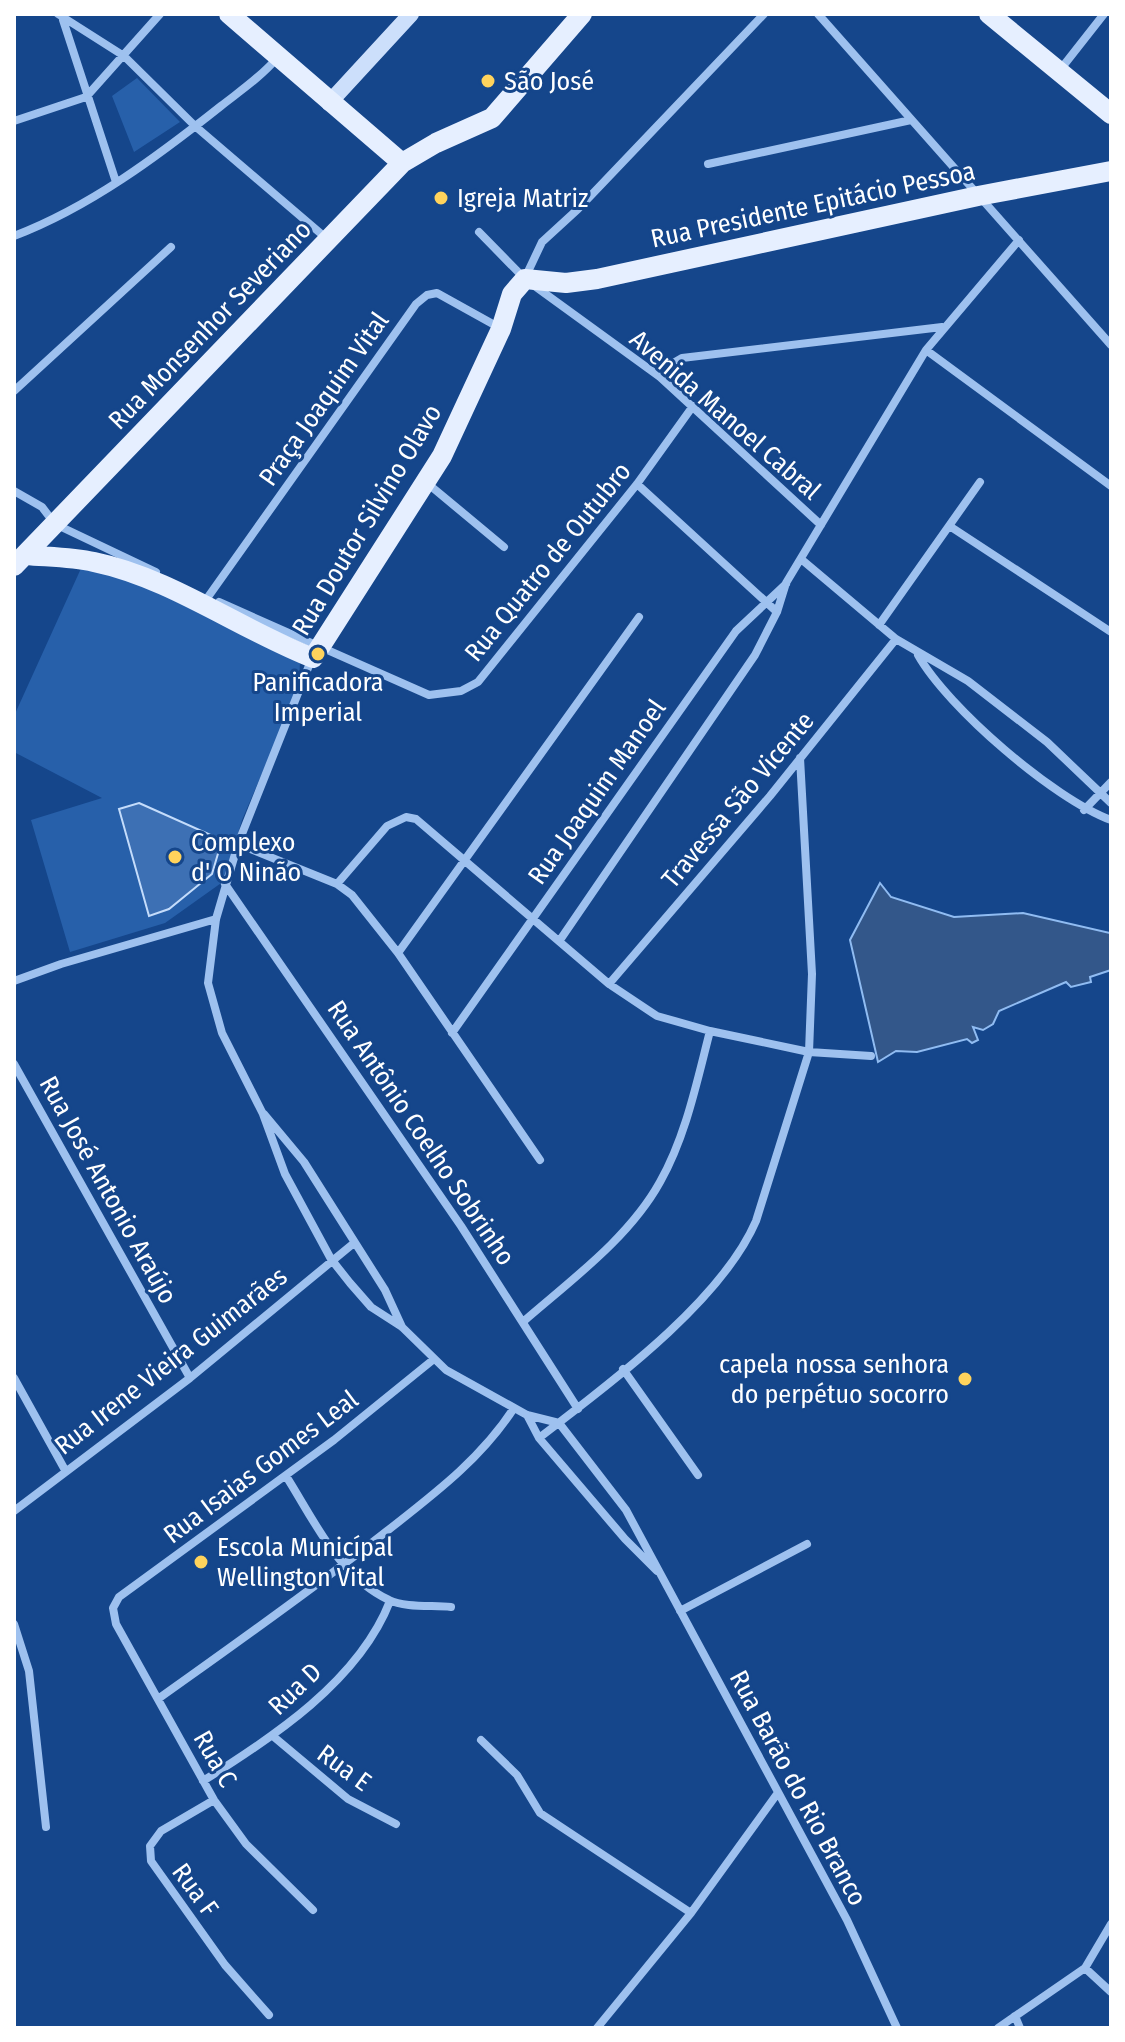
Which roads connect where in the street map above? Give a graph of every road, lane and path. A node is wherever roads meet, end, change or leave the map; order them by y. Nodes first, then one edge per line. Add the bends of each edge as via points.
1 (160, 14) edge
2 (229, 14) edge
3 (411, 14) edge
4 (582, 14) edge
5 (764, 14) edge
6 (818, 14) edge
7 (989, 14) edge
8 (1104, 14) edge
9 (60, 17) edge
10 (124, 56) junction
11 (277, 58) junction
12 (1059, 71) junction
13 (86, 97) junction
14 (329, 103) junction
15 (1111, 114) edge
16 (911, 120) junction
17 (14, 121) edge
18 (195, 126) junction
19 (402, 163) junction
20 (708, 164) dead end
21 (1111, 171) edge
22 (116, 182) junction
23 (978, 196) junction
24 (479, 232) dead end
25 (14, 236) edge
26 (328, 239) junction
27 (1019, 240) junction
28 (171, 247) dead end
29 (525, 279) junction
30 (942, 327) junction
31 (501, 329) junction
32 (1111, 345) edge
33 (926, 350) junction
34 (660, 377) junction
35 (14, 391) edge
36 (693, 406) junction
37 (980, 482) dead end
38 (426, 483) junction
39 (637, 484) junction
40 (1111, 486) edge
41 (14, 491) edge
42 (55, 524) junction
43 (821, 525) junction
44 (951, 527) junction
45 (504, 547) dead end
46 (20, 557) edge
47 (801, 559) junction
48 (786, 583) junction
49 (208, 597) junction
50 (766, 602) junction
51 (777, 612) junction
52 (639, 617) dead end
53 (879, 625) junction
54 (1111, 632) edge
55 (896, 639) junction
56 (316, 653) junction
57 (918, 654) junction
58 (800, 758) junction
59 (1111, 782) edge
60 (1104, 792) junction
61 (1111, 803) edge
62 (1084, 810) junction
63 (1111, 820) edge
64 (238, 844) junction
65 (466, 861) junction
66 (225, 884) junction
67 (337, 884) junction
68 (534, 916) junction
69 (216, 919) junction
70 (560, 940) junction
71 (398, 953) junction
72 (14, 981) edge
73 (609, 984) junction
74 (710, 1031) junction
75 (452, 1033) junction
76 (809, 1052) junction
77 (871, 1056) dead end
78 (14, 1064) edge
79 (263, 1114) junction
80 (540, 1160) dead end
81 (354, 1243) junction
82 (331, 1259) junction
83 (524, 1321) junction
84 (402, 1327) junction
85 (434, 1359) junction
86 (623, 1369) junction
87 (14, 1378) edge
88 (190, 1378) junction
89 (514, 1408) junction
90 (578, 1409) junction
91 (527, 1415) junction
92 (559, 1423) junction
93 (539, 1438) junction
94 (65, 1470) junction
95 (698, 1475) dead end
96 (286, 1476) junction
97 (14, 1511) edge
98 (807, 1544) dead end
99 (343, 1566) junction
100 (657, 1571) junction
101 (390, 1601) junction
102 (451, 1607) dead end
103 (113, 1608) joint
104 (680, 1611) junction
105 (14, 1624) edge
106 (158, 1699) junction
107 (274, 1737) junction
108 (481, 1740) dead end
109 (203, 1781) junction
110 (777, 1794) junction
111 (214, 1800) junction
112 (396, 1824) dead end
113 (46, 1827) dead end
114 (313, 1910) dead end
115 (691, 1913) junction
116 (1111, 1924) edge
117 (1085, 1968) junction
118 (1111, 1992) edge
119 (269, 2015) dead end
120 (1015, 2016) junction
121 (893, 2027) edge
122 (597, 2028) edge
123 (998, 2028) edge
124 (1020, 2028) edge

1 - 10 street
2 - 11 main road
3 - 14 street
4 - 19 main road, Rua Monsenhor Severiano via 492,118
5 - 29 street via 542,242
6 - 16 street
7 - 12 main road
8 - 12 street
9 - 10 street
9 - 13 street
10 - 13 street
10 - 18 street
11 - 14 main road
11 - 18 street
12 - 15 main road
13 - 17 street
13 - 22 street
14 - 19 main road
16 - 20 street
16 - 23 street
18 - 22 street
18 - 26 street
19 - 26 main road, Rua Monsenhor Severiano
21 - 23 main road, Rua Presidente Epitácio Pessoa
22 - 25 street via 85,203
23 - 27 street
23 - 29 main road, Rua Presidente Epitácio Pessoa via 597,279
24 - 29 street, Avenida Manoel Cabral
26 - 42 main road, Rua Monsenhor Severiano
27 - 30 street, Rua Joaquim Manoel
27 - 32 street
28 - 35 street
29 - 31 main road, Rua Doutor Silvino Olavo via 512,294
29 - 34 street, Avenida Manoel Cabral
30 - 33 street, Rua Joaquim Manoel
30 - 34 street via 682,358
31 - 38 main road, Rua Doutor Silvino Olavo
31 - 49 street, Praça Joaquim Vital via 437,293 416,304
33 - 40 street
33 - 43 street, Rua Joaquim Manoel
34 - 36 street, Avenida Manoel Cabral
36 - 39 street, Rua Quatro de Outubro
36 - 43 street, Avenida Manoel Cabral
37 - 44 street
38 - 45 street
38 - 56 main road, Rua Doutor Silvino Olavo
39 - 50 street
39 - 56 street, Rua Quatro de Outubro via 478,682 461,691 429,695
41 - 42 street, Rua Quatro de Outubro via 42,507
42 - 46 main road, Rua Monsenhor Severiano
42 - 49 street, Rua Quatro de Outubro
43 - 47 street, Rua Joaquim Manoel
44 - 53 street
44 - 54 street
46 - 56 main road via 93,562
47 - 48 street, Rua Joaquim Manoel
47 - 53 street
48 - 50 street, Rua Joaquim Manoel
48 - 51 street, Rua Joaquim Manoel
49 - 56 street, Rua Quatro de Outubro
50 - 51 street
50 - 68 street, Rua Joaquim Manoel via 736,631
51 - 70 street, Rua Joaquim Manoel via 755,655
52 - 65 street
53 - 55 street
55 - 57 street
55 - 58 street, Travessa São Vicente
56 - 64 street
57 - 60 street via 968,681
57 - 62 street via 944,694
58 - 73 street, Travessa São Vicente
58 - 76 street via 812,974
59 - 60 street
60 - 61 street
60 - 62 street
62 - 63 street
64 - 66 street
64 - 67 street
65 - 67 street via 416,819 406,817 387,826
65 - 68 street
65 - 71 street
66 - 69 street
66 - 83 street, Rua Antônio Coelho Sobrinho
67 - 71 street via 368,913
68 - 70 street
68 - 75 street, Rua Joaquim Manoel
69 - 72 street
69 - 79 street via 208,983 213,1008
70 - 73 street
71 - 75 street
73 - 74 street via 657,1016
74 - 76 street
74 - 83 street via 692,1100 660,1182 638,1215 594,1261
75 - 80 street
76 - 77 street
76 - 86 street via 746,1244 709,1292
78 - 88 street, Rua José Antonio Araújo
79 - 81 street via 295,1150
79 - 82 street via 285,1174
81 - 82 street, Rua Irene Vieira Guimarães
81 - 84 street
82 - 84 street via 371,1307
82 - 88 street, Rua Irene Vieira Guimarães
83 - 90 street, Rua Antônio Coelho Sobrinho
84 - 85 street
85 - 89 street
85 - 96 street, Rua Isaias Gomes Leal
86 - 90 street
86 - 95 street
87 - 94 street
88 - 94 street, Rua Irene Vieira Guimarães
89 - 91 street
89 - 99 street via 483,1450
90 - 92 street
91 - 92 street
91 - 93 street, Rua Barão do Rio Branco
92 - 93 street
92 - 100 street, Rua Barão do Rio Branco via 641,1531
93 - 100 street, Rua Barão do Rio Branco
94 - 97 street, Rua Irene Vieira Guimarães
96 - 99 street
96 - 103 street, Rua Isaias Gomes Leal via 119,1597
98 - 104 street
99 - 101 street
99 - 106 street
100 - 104 street, Rua Barão do Rio Branco
101 - 102 street
101 - 107 street, Rua D via 377,1631
103 - 106 street, Rua C via 116,1624
104 - 110 street, Rua Barão do Rio Branco
105 - 113 street via 29,1671
106 - 109 street, Rua C
107 - 109 street, Rua D
107 - 112 street, Rua E via 348,1799
108 - 115 street via 517,1775 540,1813
109 - 111 street, Rua C
110 - 115 street
110 - 121 street, Rua Barão do Rio Branco via 847,1920
111 - 114 street, Rua C via 246,1844
111 - 119 street, Rua F via 161,1831 150,1846 151,1861 225,1965
115 - 122 street
116 - 117 street
117 - 118 street
117 - 120 street
120 - 123 street
120 - 124 street

